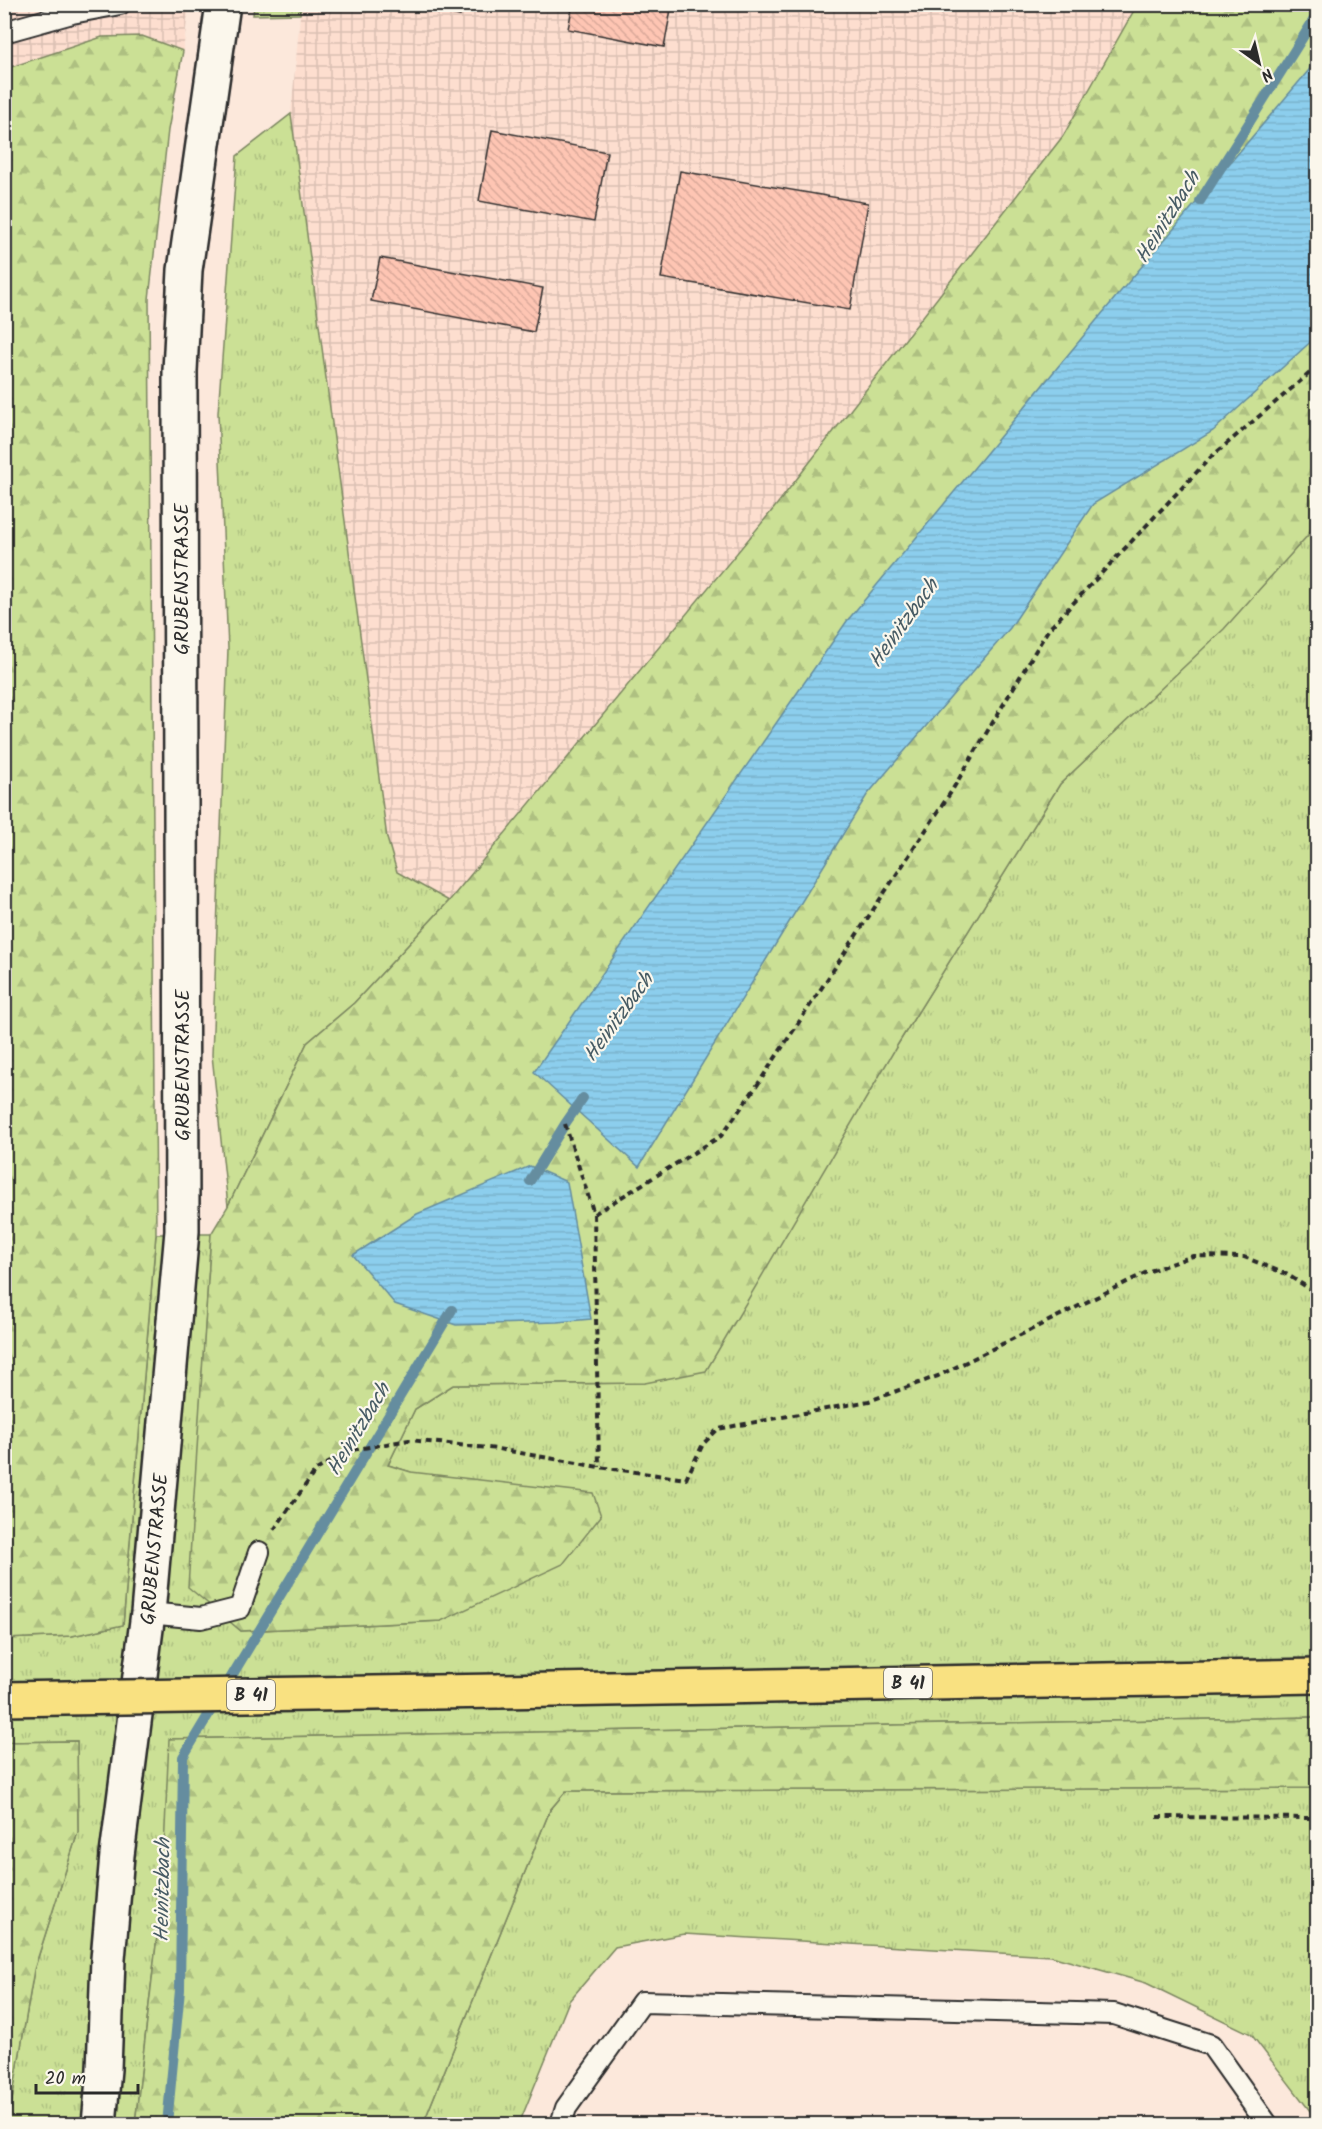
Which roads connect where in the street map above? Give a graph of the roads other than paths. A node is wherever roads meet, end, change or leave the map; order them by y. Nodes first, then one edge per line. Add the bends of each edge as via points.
1 (120, 4) edge
2 (223, 4) edge
3 (4, 32) edge
4 (259, 1552) road end
5 (148, 1613) junction
6 (1317, 1676) edge
7 (4, 1699) edge
8 (99, 2124) edge
9 (561, 2124) edge
10 (1267, 2124) edge

1 - 3 lane
2 - 5 street, GRUBENSTRASSE via 185,270 180,371 182,1231
4 - 5 lane via 240,1608 201,1618
5 - 8 street, GRUBENSTRASSE via 117,1855
6 - 7 highway, B 41, bridge
9 - 10 lane via 566,2108 642,2002 1114,2013 1211,2045

